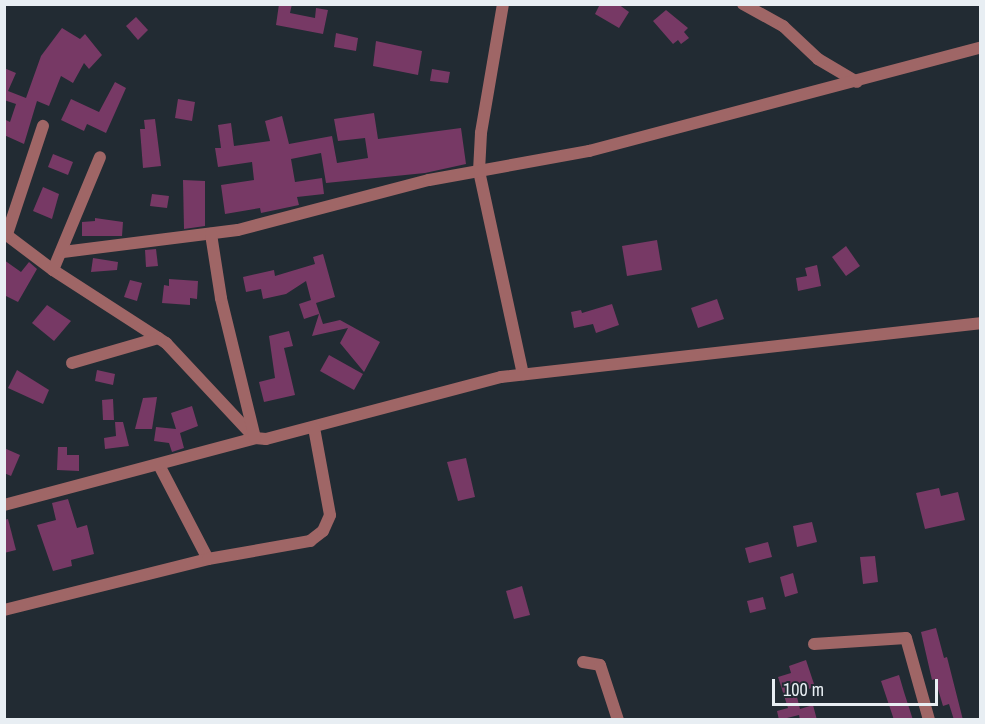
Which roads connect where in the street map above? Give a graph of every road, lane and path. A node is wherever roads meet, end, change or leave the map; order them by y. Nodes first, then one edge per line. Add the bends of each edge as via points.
1 (503, 4) edge
2 (743, 4) edge
3 (981, 48) edge
4 (857, 82) junction
5 (43, 126) dead end
6 (100, 157) dead end
7 (479, 171) junction
8 (6, 233) edge
9 (211, 234) junction
10 (63, 252) junction
11 (53, 270) junction
12 (981, 323) edge
13 (158, 338) junction
14 (72, 363) dead end
15 (523, 374) junction
16 (314, 428) junction
17 (255, 438) junction
18 (159, 465) junction
19 (4, 506) edge
20 (208, 559) junction
21 (4, 610) edge
22 (814, 644) dead end
23 (583, 662) dead end
24 (618, 720) edge
25 (929, 720) edge

1 - 7 street via 481,134
2 - 4 street via 783,26 818,60
3 - 4 street
4 - 7 street via 589,151
5 - 8 street
6 - 10 street
7 - 9 street
7 - 15 street
8 - 11 street
9 - 10 street
9 - 17 street via 223,305
10 - 11 street
11 - 13 street
12 - 15 street
13 - 14 street
13 - 17 street
15 - 16 street
16 - 17 street
16 - 20 street via 329,495 330,515 323,531 310,541
17 - 18 street
18 - 19 street
18 - 20 street
20 - 21 street
22 - 25 street via 906,638
23 - 24 street via 600,665

